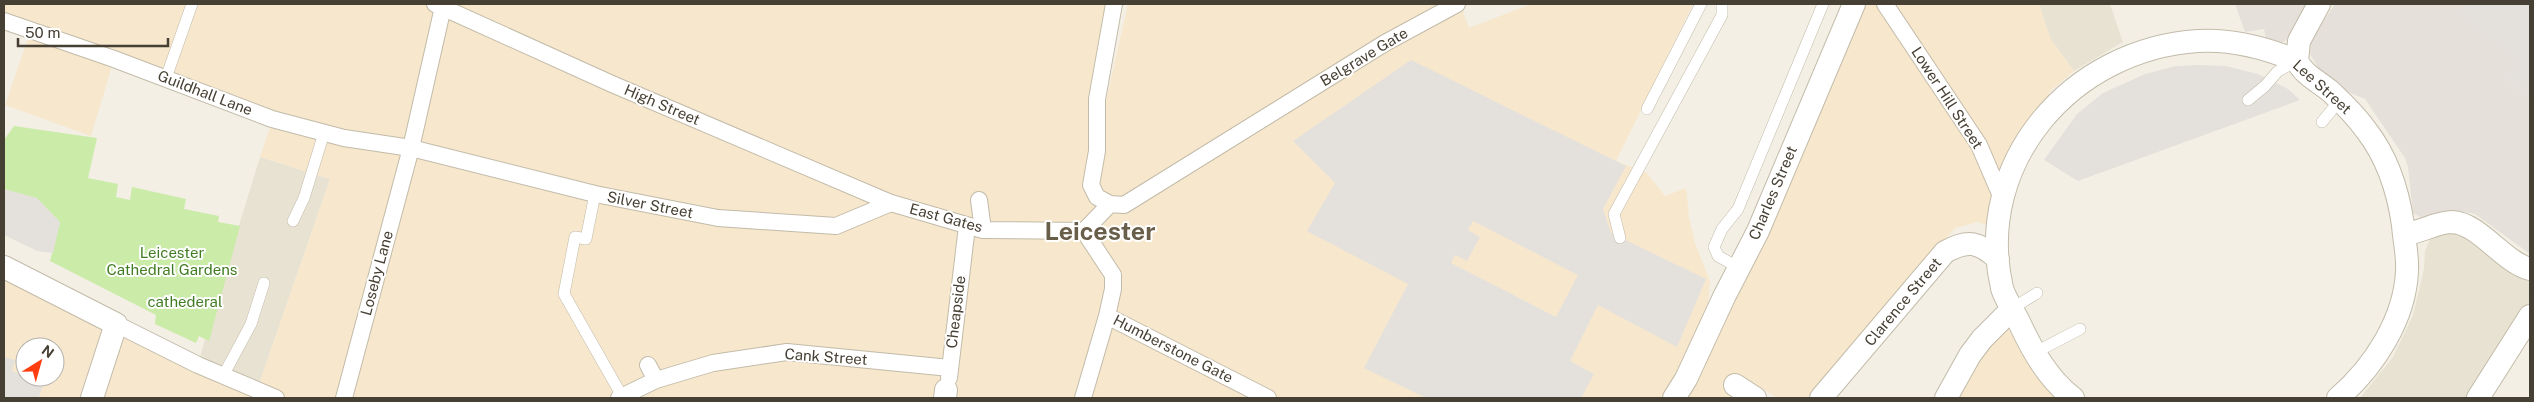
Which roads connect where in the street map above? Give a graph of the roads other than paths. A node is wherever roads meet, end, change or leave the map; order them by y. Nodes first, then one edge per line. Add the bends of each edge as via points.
1 (192, 4) edge
2 (1114, 4) edge
3 (1457, 4) edge
4 (1701, 4) edge
5 (1722, 4) edge
6 (1823, 4) edge
7 (1854, 4) edge
8 (1885, 4) edge
9 (2319, 4) edge
10 (439, 6) edge
11 (4, 21) edge
12 (2297, 60) junction
13 (166, 78) junction
14 (2248, 100) dead end
15 (2340, 100) junction
16 (1647, 109) dead end
17 (2322, 122) dead end
18 (324, 133) junction
19 (410, 148) junction
20 (595, 194) junction
21 (2001, 196) junction
22 (979, 200) dead end
23 (891, 203) junction
24 (1110, 204) junction
25 (293, 221) dead end
26 (975, 228) junction
27 (1084, 231) junction
28 (2404, 234) junction
29 (1620, 238) dead end
30 (1998, 259) junction
31 (4, 267) edge
32 (1739, 268) junction
33 (2530, 269) edge
34 (264, 283) dead end
35 (2037, 293) dead end
36 (2013, 308) junction
37 (1108, 316) junction
38 (2530, 316) edge
39 (116, 324) junction
40 (2080, 329) dead end
41 (2034, 353) junction
42 (648, 365) dead end
43 (223, 376) junction
44 (656, 380) junction
45 (947, 384) edge
46 (1735, 385) dead end
47 (1684, 389) edge
48 (620, 397) edge
49 (92, 398) edge
50 (276, 398) edge
51 (344, 398) edge
52 (1083, 398) edge
53 (1268, 398) edge
54 (1674, 398) edge
55 (1755, 398) edge
56 (1821, 398) edge
57 (1946, 398) edge
58 (2073, 398) edge
59 (2338, 398) edge
60 (2478, 398) edge

1 - 13 lane
2 - 24 street via 1097,99 1097,150 1091,185 1097,197
3 - 24 street, Belgrave Gate via 1385,43 1124,205
4 - 16 lane
5 - 29 lane via 1722,16 1614,214
6 - 32 lane via 1738,209 1722,229 1714,247 1718,256
7 - 32 street, Charles Street via 1758,231
8 - 21 street, Lower Hill Street via 1979,145
9 - 12 street via 2299,41
10 - 19 street, Loseby Lane
10 - 23 street, High Street
11 - 13 street, Guildhall Lane
12 - 14 lane via 2278,71
12 - 15 street, Lee Street via 2302,70
12 - 21 street, Lee Street via 2254,46 2198,41 2156,48 2116,61 2080,82 2054,106 2022,148
13 - 18 street, Guildhall Lane via 272,118
15 - 17 lane
15 - 28 street, Lee Street via 2367,131 2390,171 2398,192
18 - 19 street, Guildhall Lane
18 - 25 lane via 304,198
19 - 20 street, Silver Street
19 - 51 street, Loseby Lane
20 - 23 street, Silver Street via 632,206 803,225 836,226
20 - 48 lane via 586,239 575,237 564,294
21 - 30 street, Lee Street
22 - 26 street, Cheapside
23 - 26 street, East Gates
24 - 27 street
26 - 27 street, East Gates
26 - 45 street, Cheapside
27 - 37 street, Humberstone Gate via 1113,275
28 - 33 street via 2450,222 2458,223
28 - 59 street, Lee Street via 2407,271 2399,308 2383,346 2358,381
30 - 36 street, Lee Street via 2003,290
30 - 56 street, Clarence Street via 1973,243 1958,244 1945,252
31 - 39 street
32 - 47 street, Charles Street
34 - 43 lane via 251,324
35 - 36 lane
36 - 41 street, Lee Street
36 - 57 street via 1970,355
37 - 52 street
37 - 53 street, Humberstone Gate
38 - 60 street
39 - 43 street
39 - 49 street
40 - 41 lane
41 - 58 street, Lee Street
42 - 44 street
43 - 50 street
44 - 45 street, Cank Street via 726,359 787,352
44 - 48 street, Cank Street
46 - 55 street
47 - 54 street, Charles Street

